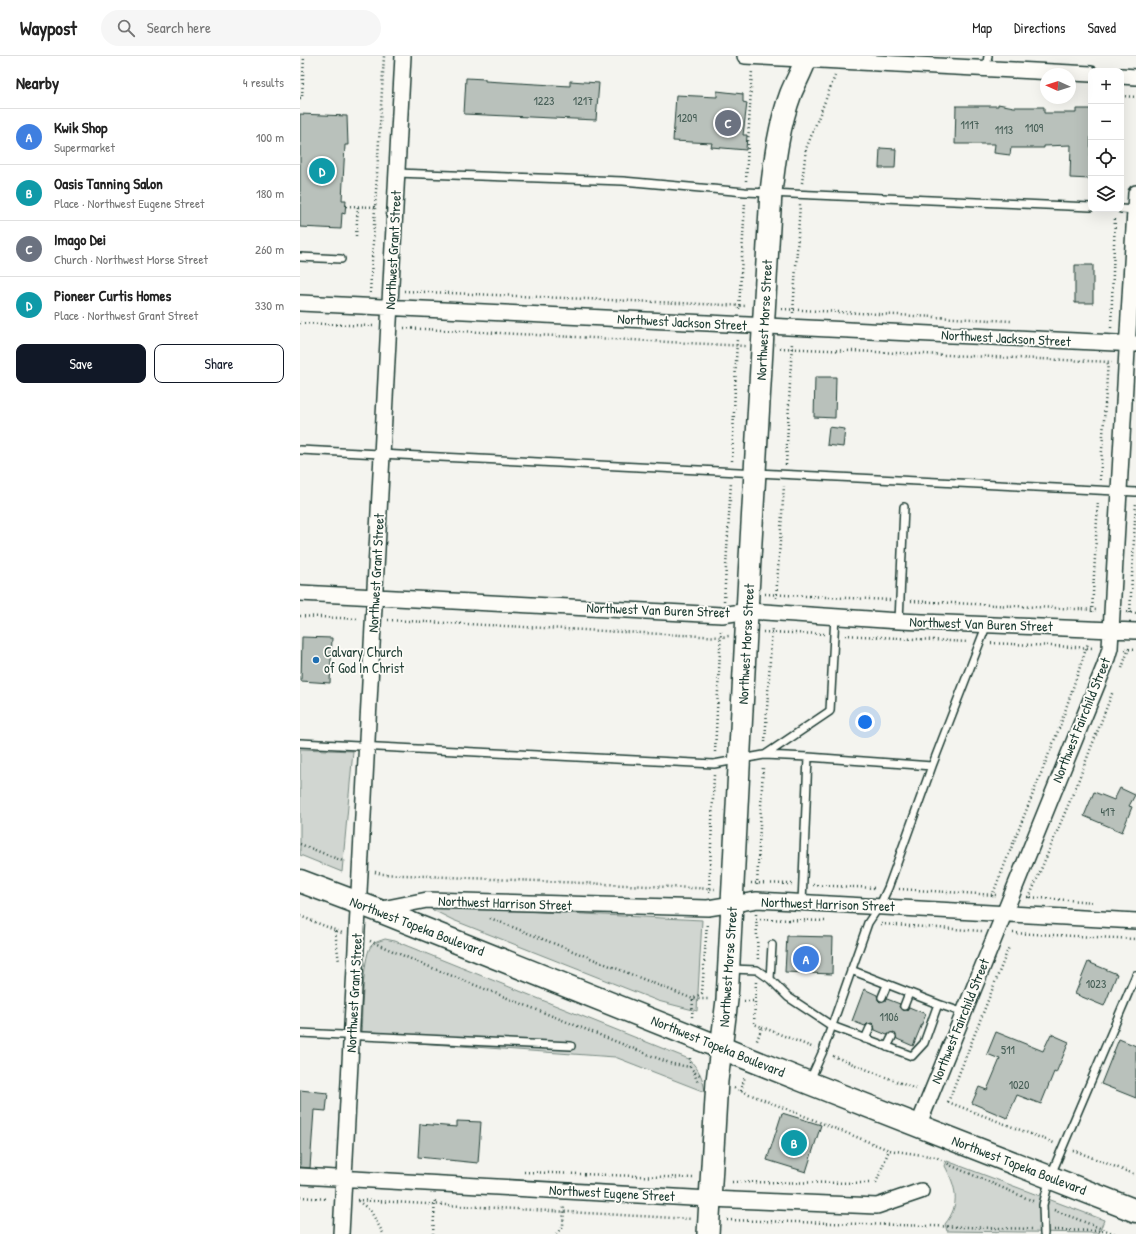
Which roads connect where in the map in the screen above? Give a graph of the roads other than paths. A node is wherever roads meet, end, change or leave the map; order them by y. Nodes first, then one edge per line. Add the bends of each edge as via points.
1 (403, 56) edge
2 (745, 56) edge
3 (752, 56) edge
4 (807, 57) edge
5 (987, 62) edge
6 (1088, 74) edge
7 (1124, 76) edge
8 (1136, 77) edge
9 (396, 173) junction
10 (771, 192) junction
11 (1136, 193) edge
12 (1088, 208) edge
13 (1131, 209) edge
14 (300, 257) edge
15 (341, 259) dead end
16 (300, 303) edge
17 (390, 308) junction
18 (764, 326) junction
19 (1132, 344) edge
20 (300, 450) edge
21 (382, 456) junction
22 (755, 472) junction
23 (1119, 491) junction
24 (1136, 492) edge
25 (904, 507) dead end
26 (300, 593) edge
27 (375, 598) junction
28 (748, 603) junction
29 (835, 616) junction
30 (899, 621) junction
31 (988, 624) junction
32 (1111, 630) junction
33 (1136, 631) edge
34 (300, 743) edge
35 (367, 748) junction
36 (764, 756) junction
37 (808, 757) junction
38 (741, 759) junction
39 (932, 766) junction
40 (300, 880) edge
41 (300, 890) edge
42 (328, 891) junction
43 (802, 903) junction
44 (732, 905) junction
45 (880, 906) junction
46 (368, 907) junction
47 (1004, 913) junction
48 (1136, 921) edge
49 (772, 945) dead end
50 (729, 969) junction
51 (851, 970) junction
52 (1136, 975) edge
53 (770, 979) junction
54 (887, 984) junction
55 (909, 993) junction
56 (882, 997) dead end
57 (938, 1004) junction
58 (904, 1006) dead end
59 (964, 1013) junction
60 (832, 1026) junction
61 (870, 1028) dead end
62 (300, 1033) edge
63 (351, 1035) junction
64 (892, 1037) dead end
65 (865, 1039) junction
66 (571, 1046) dead end
67 (721, 1047) junction
68 (887, 1047) junction
69 (809, 1083) junction
70 (918, 1126) junction
71 (300, 1176) edge
72 (1050, 1177) junction
73 (344, 1178) junction
74 (711, 1189) junction
75 (921, 1191) dead end
76 (1136, 1211) edge
77 (708, 1227) edge
78 (1044, 1232) edge
79 (341, 1234) edge

1 - 9 street, Northwest Grant Street
2 - 3 street
3 - 4 street
4 - 5 street
4 - 10 main road, Northwest Morse Street via 791,93 780,130
5 - 6 street
7 - 8 street
9 - 10 lane via 623,181
9 - 17 street, Northwest Grant Street
10 - 12 lane
10 - 18 main road, Northwest Morse Street
11 - 13 street, Northwest Fairchild Street
13 - 19 street, Northwest Fairchild Street
14 - 15 lane
16 - 17 street, Northwest Jackson Street
17 - 18 street, Northwest Jackson Street
17 - 21 street, Northwest Grant Street
18 - 19 street, Northwest Jackson Street
18 - 22 main road, Northwest Morse Street
19 - 23 street, Northwest Fairchild Street via 1126,363
20 - 21 lane
21 - 22 lane
21 - 27 street, Northwest Grant Street
22 - 23 lane
22 - 28 main road, Northwest Morse Street
23 - 24 lane
23 - 32 street, Northwest Fairchild Street
25 - 30 lane
26 - 27 street, Northwest Van Buren Street
27 - 28 street, Northwest Van Buren Street via 722,615
27 - 35 street, Northwest Grant Street
28 - 29 street, Northwest Van Buren Street via 775,614
28 - 38 main road, Northwest Morse Street
29 - 30 street, Northwest Van Buren Street
29 - 36 lane via 830,710
30 - 31 street, Northwest Van Buren Street
31 - 32 street, Northwest Van Buren Street
31 - 39 lane
32 - 33 street, Northwest Van Buren Street
32 - 47 street, Northwest Fairchild Street via 1110,648 1105,665
34 - 35 lane
35 - 38 lane via 714,764
35 - 46 street, Northwest Grant Street
36 - 37 lane
36 - 38 lane
37 - 39 lane
37 - 43 lane
38 - 44 main road, Northwest Morse Street
39 - 45 lane
40 - 42 main road, Northwest Topeka Boulevard
41 - 42 street
42 - 46 main road, Northwest Topeka Boulevard
43 - 44 street, Northwest Harrison Street via 757,900
43 - 45 street, Northwest Harrison Street
44 - 46 street, Northwest Harrison Street via 708,908 427,900
44 - 50 main road, Northwest Morse Street
45 - 47 street, Northwest Harrison Street
45 - 51 lane via 868,923
46 - 63 street, Northwest Grant Street
46 - 67 main road, Northwest Topeka Boulevard
47 - 48 street, Northwest Harrison Street
47 - 59 street, Northwest Fairchild Street
49 - 53 lane
50 - 53 lane via 757,970
50 - 67 main road, Northwest Morse Street via 728,1000
51 - 54 lane
51 - 60 lane
52 - 72 lane
53 - 60 lane via 788,997
54 - 55 lane
54 - 56 lane
55 - 57 lane
55 - 58 lane
57 - 59 lane
57 - 68 lane via 924,1044 912,1056
59 - 70 street, Northwest Fairchild Street
60 - 65 lane
60 - 69 lane
61 - 65 lane
62 - 63 lane
63 - 66 lane
63 - 73 street, Northwest Grant Street
64 - 68 lane
65 - 68 lane
67 - 69 main road, Northwest Topeka Boulevard
67 - 74 main road, Northwest Morse Street
69 - 70 main road, Northwest Topeka Boulevard
70 - 72 main road, Northwest Topeka Boulevard
71 - 73 street, Northwest Eugene Street
72 - 76 main road, Northwest Topeka Boulevard
72 - 78 lane via 1043,1205
73 - 74 street, Northwest Eugene Street via 564,1191
73 - 79 street, Northwest Grant Street
74 - 75 street, Northwest Eugene Street via 877,1206
74 - 77 main road, Northwest Morse Street

